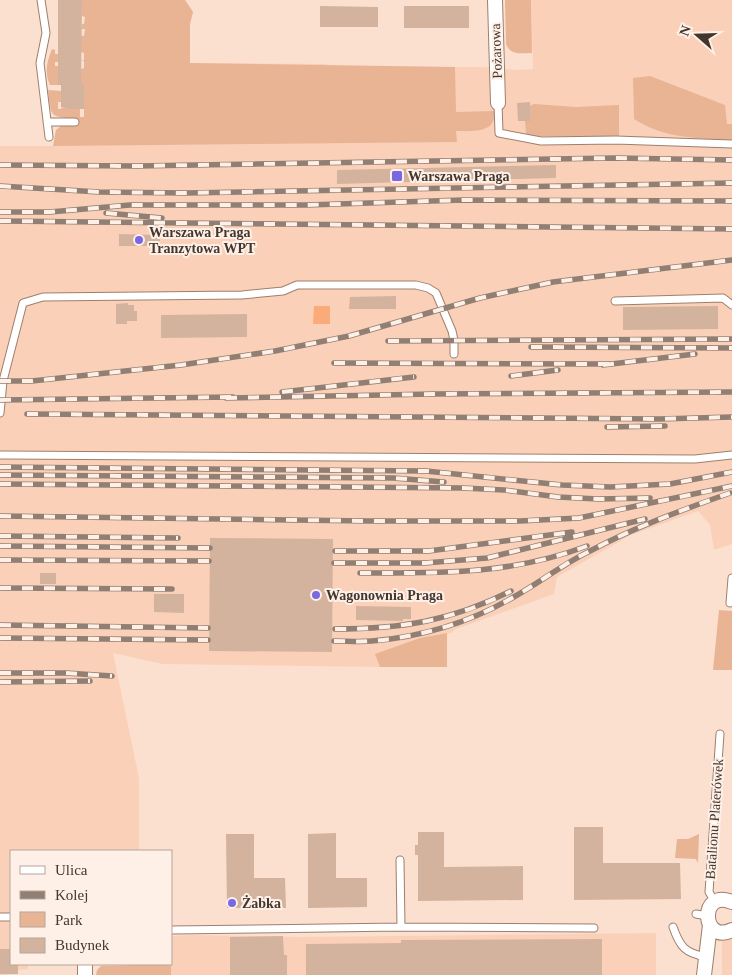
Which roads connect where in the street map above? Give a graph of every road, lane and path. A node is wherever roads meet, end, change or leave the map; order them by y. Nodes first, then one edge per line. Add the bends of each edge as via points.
1 (41, 0) edge
2 (495, 0) edge
3 (498, 103) joint
4 (47, 122) junction
5 (74, 122) dead end
6 (49, 137) dead end
7 (732, 144) edge
8 (615, 301) dead end
9 (732, 305) edge
10 (454, 354) dead end
11 (3, 370) edge
12 (0, 413) edge
13 (0, 455) edge
14 (732, 455) edge
15 (732, 578) edge
16 (730, 603) dead end
17 (720, 734) dead end
18 (400, 860) dead end
19 (715, 902) junction
20 (732, 902) edge
21 (704, 918) junction
22 (400, 927) junction
23 (673, 927) dead end
24 (594, 928) dead end
25 (172, 930) edge
26 (732, 930) edge
27 (706, 957) junction
28 (704, 975) edge

1 - 4 lane via 46,33 40,63
2 - 3 street, Pożarowa
3 - 7 lane via 500,133 521,138
4 - 5 lane
4 - 6 lane
8 - 9 lane via 724,298
10 - 11 lane via 452,331 436,293 428,288 416,285 297,285 283,291 242,295 42,297 23,303
11 - 12 lane
13 - 14 lane via 695,459
15 - 16 lane
17 - 19 lane, Batalionu Platerówek via 709,892
18 - 22 lane
19 - 20 street, Batalionu Platerówek
19 - 21 street
21 - 26 street via 718,932
21 - 27 street
22 - 24 lane
22 - 25 lane
23 - 27 lane via 679,942 690,954
27 - 28 street

